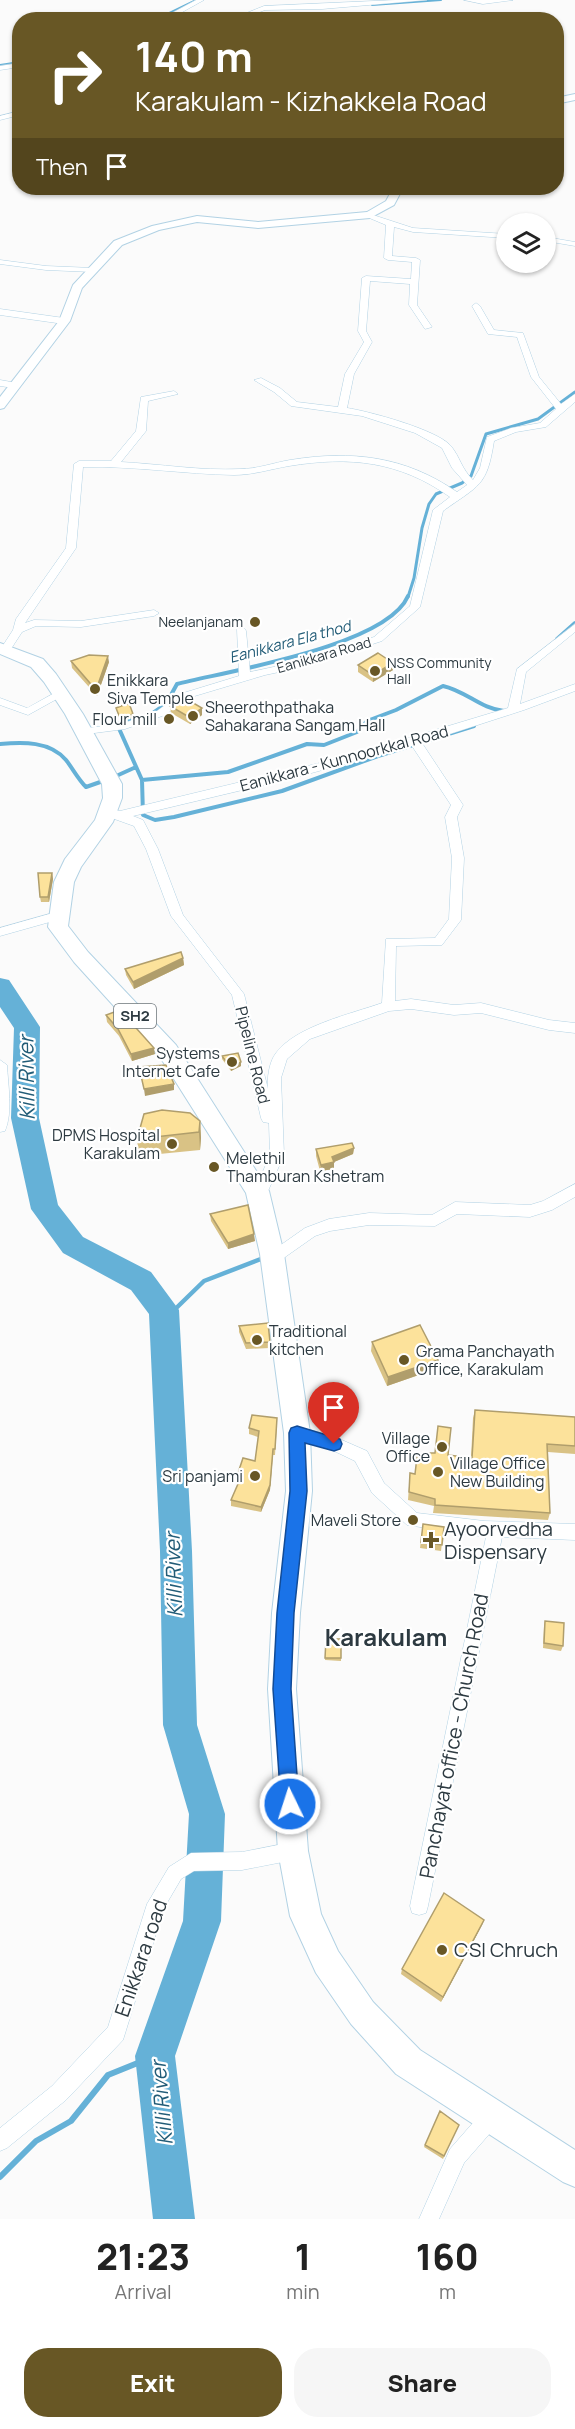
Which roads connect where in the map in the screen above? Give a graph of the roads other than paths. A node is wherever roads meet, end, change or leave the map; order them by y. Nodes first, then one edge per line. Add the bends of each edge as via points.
1 (201, 0) edge
2 (253, 0) edge
3 (424, 0) edge
4 (467, 0) edge
5 (510, 0) edge
6 (365, 2) edge
7 (266, 8) junction
8 (178, 12) edge
9 (250, 12) edge
10 (394, 195) edge
11 (370, 215) junction
12 (390, 224) junction
13 (496, 235) edge
14 (556, 241) edge
15 (575, 244) edge
16 (0, 262) edge
17 (93, 270) junction
18 (414, 282) junction
19 (476, 306) dead end
20 (0, 312) edge
21 (64, 321) junction
22 (428, 327) dead end
23 (258, 380) dead end
24 (0, 383) edge
25 (14, 385) junction
26 (174, 394) dead end
27 (575, 398) edge
28 (0, 405) edge
29 (560, 409) junction
30 (342, 411) junction
31 (112, 465) junction
32 (472, 485) junction
33 (450, 491) junction
34 (154, 613) dead end
35 (575, 627) edge
36 (18, 630) junction
37 (241, 631) dead end
38 (3, 649) edge
39 (245, 671) junction
40 (575, 687) edge
41 (60, 693) junction
42 (0, 701) edge
43 (509, 711) junction
44 (83, 732) junction
45 (415, 741) junction
46 (115, 814) junction
47 (60, 915) junction
48 (0, 932) edge
49 (388, 1006) junction
50 (575, 1028) edge
51 (0, 1065) edge
52 (0, 1126) edge
53 (277, 1155) junction
54 (575, 1190) edge
55 (257, 1191) junction
56 (272, 1255) junction
57 (297, 1433) junction
58 (495, 1530) junction
59 (575, 1532) edge
60 (293, 1851) junction
61 (420, 1906) dead end
62 (492, 2116) junction
63 (0, 2141) edge
64 (575, 2170) edge
65 (429, 2219) edge

1 - 8 street
2 - 7 street
3 - 6 street
4 - 5 street
6 - 7 street
7 - 9 street
10 - 11 street via 390,203
11 - 12 street
11 - 17 street via 258,225 197,219 156,228 118,243
12 - 13 street via 413,230
12 - 18 street via 388,258 416,260
14 - 15 street
16 - 17 street
17 - 21 street via 77,287
18 - 22 street via 413,304
18 - 30 street via 366,278 362,331 368,342 353,362
19 - 29 street via 491,332 520,336 535,377
20 - 21 street
21 - 25 street
23 - 30 street via 294,404
24 - 25 street
25 - 28 street
26 - 31 street via 144,399 141,431
27 - 29 street, Eanikkara Road
29 - 32 street, Eanikkara Road via 543,425 490,439 485,468
30 - 32 street via 382,418 446,446 457,468
31 - 33 street via 236,472 296,462 377,460 424,473
31 - 36 street via 78,466 71,548 21,619
32 - 33 street, Eanikkara Road
33 - 39 street, Eanikkara Road via 438,510 415,607 378,639 294,666
34 - 36 street via 81,624 34,623
35 - 43 street via 521,671
36 - 38 street
37 - 39 street
38 - 41 main road via 37,663
39 - 44 street, Eanikkara Road via 184,696 161,713 109,729
40 - 43 street, Eanikkara - Kunnoorkkal Road
41 - 42 street via 28,711
41 - 44 main road
43 - 45 street, Eanikkara - Kunnoorkkal Road
44 - 46 main road via 110,779
45 - 46 street, Eanikkara - Kunnoorkkal Road via 289,775
45 - 49 street via 457,805 451,816 458,858 455,920 438,942 390,942
46 - 47 main road, SH2 via 65,877
46 - 53 street, Pipeline Road via 139,823 177,915 238,994
47 - 48 street
47 - 55 main road, SH2 via 58,927 81,957 168,1051
49 - 50 street via 481,1008
49 - 53 street via 305,1036 281,1056 273,1093
51 - 52 street
53 - 55 street via 263,1187
54 - 56 street via 530,1211 455,1208 427,1221 348,1220 310,1232
55 - 56 main road, SH2
56 - 57 main road, SH2
57 - 58 street via 361,1456 378,1488 413,1520
57 - 60 main road, SH2 via 298,1491 282,1689
58 - 59 street
58 - 61 street, Panchayat office - Church Road
60 - 62 main road, SH2 via 306,1916 327,1962 362,2013 408,2062
60 - 63 street, Enikkara road via 242,1861 191,1862 175,1873 156,1904 116,2033 59,2093
62 - 64 main road, SH2
62 - 65 street via 457,2156

